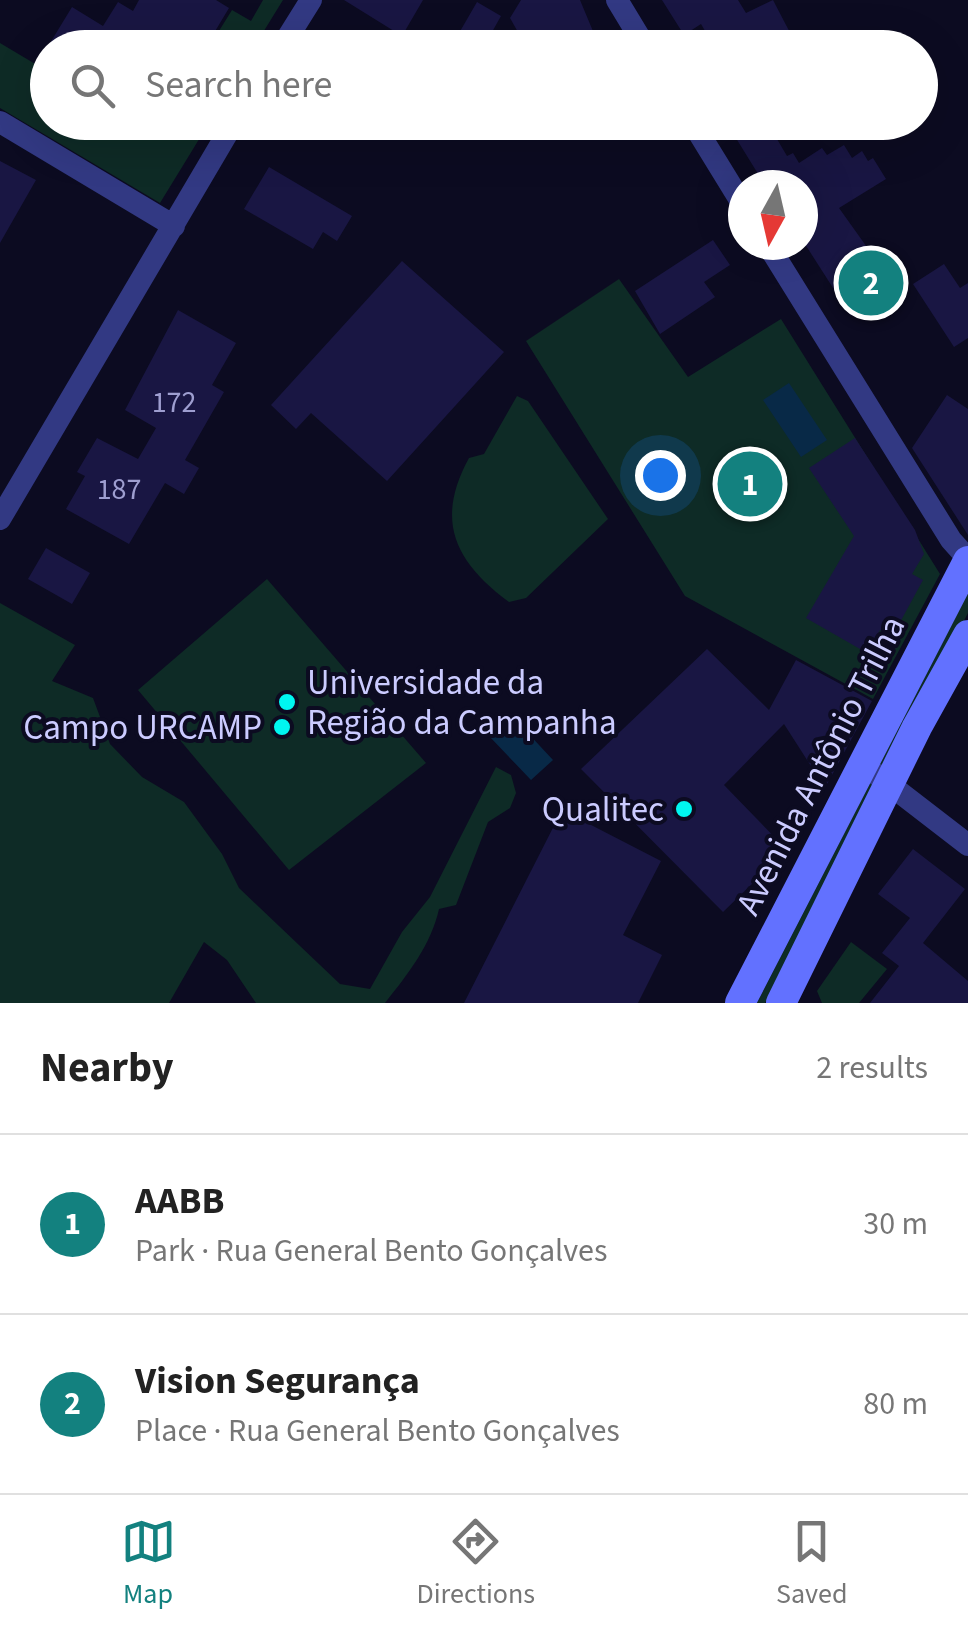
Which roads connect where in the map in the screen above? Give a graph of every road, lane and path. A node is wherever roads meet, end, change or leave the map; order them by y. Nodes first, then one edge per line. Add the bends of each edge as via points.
1 (311, 0) edge
2 (616, 0) edge
3 (292, 30) edge
4 (635, 30) edge
5 (0, 122) edge
6 (30, 140) edge
7 (30, 140) edge
8 (224, 140) edge
9 (703, 140) edge
10 (728, 180) edge
11 (174, 226) junction
12 (777, 260) edge
13 (7, 490) edge
14 (0, 519) edge
15 (968, 560) edge
16 (968, 635) edge
17 (860, 765) junction
18 (890, 783) junction
19 (968, 846) edge
20 (740, 1003) edge
21 (782, 1003) edge

1 - 3 street
2 - 4 street
5 - 7 street
6 - 11 street
8 - 11 street
9 - 10 street
11 - 13 street
12 - 15 street
13 - 14 street
15 - 17 main road, Avenida Antônio Trilha
16 - 18 main road, Avenida Antônio Trilha
17 - 18 street
17 - 20 main road, Avenida Antônio Trilha
18 - 19 street
18 - 21 main road, Avenida Antônio Trilha

